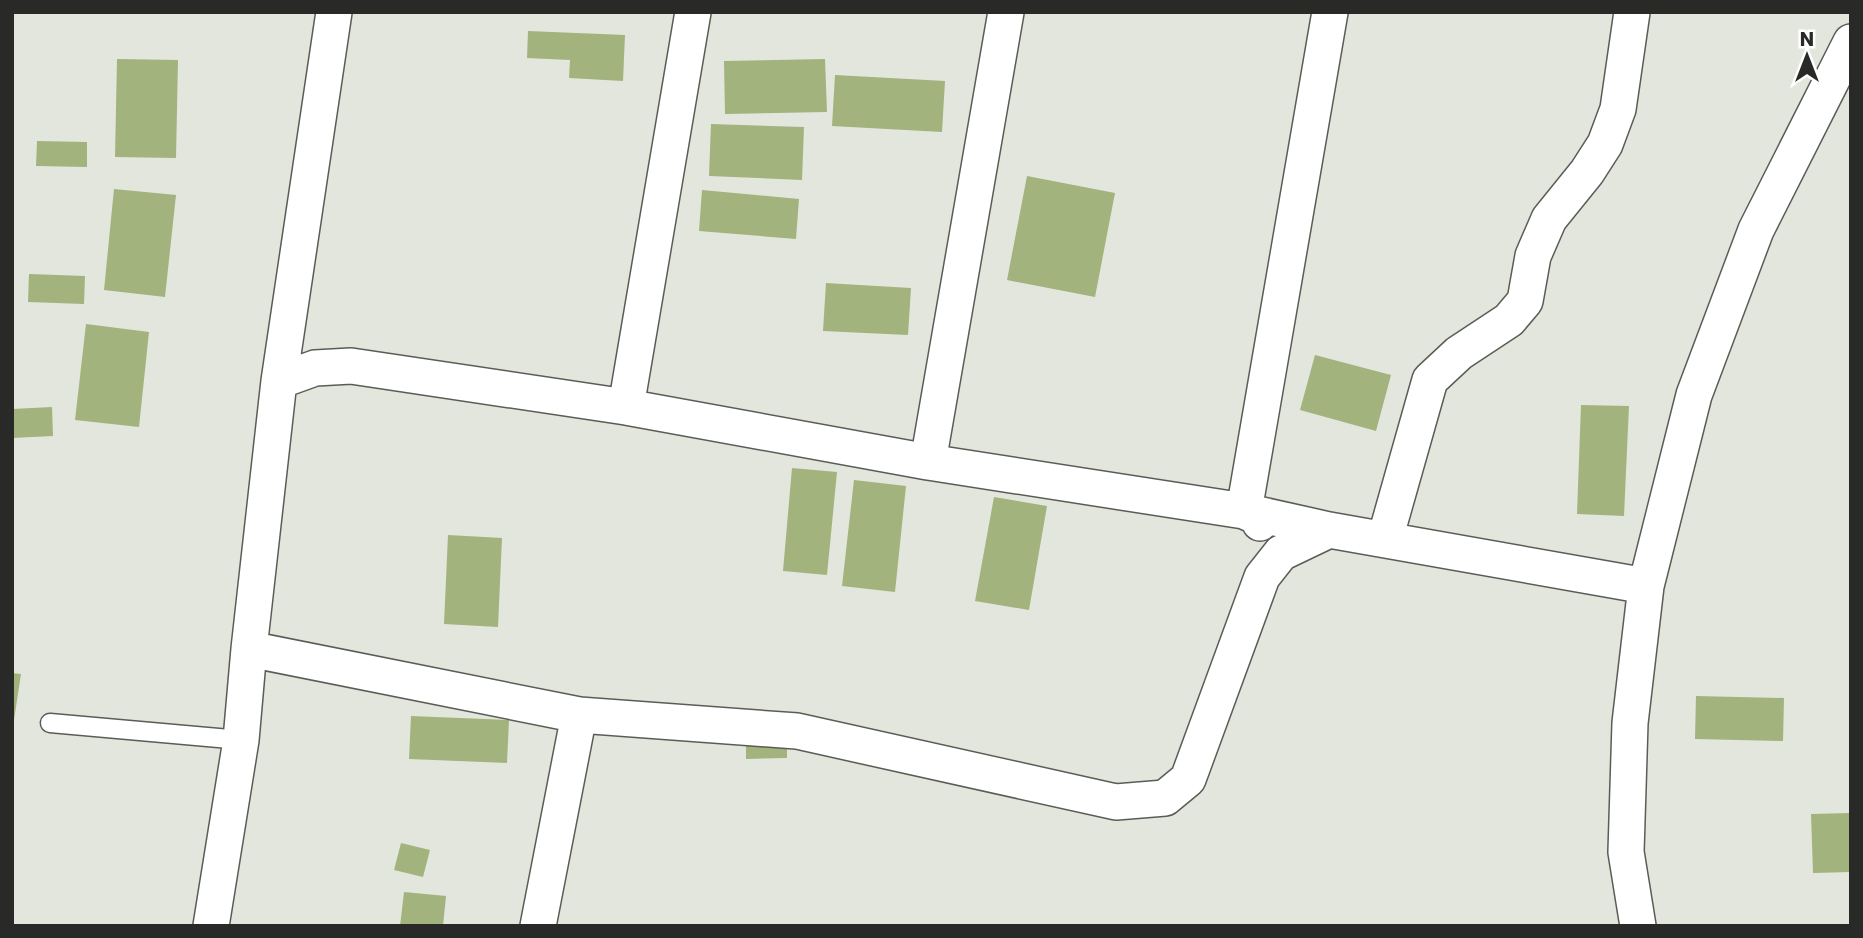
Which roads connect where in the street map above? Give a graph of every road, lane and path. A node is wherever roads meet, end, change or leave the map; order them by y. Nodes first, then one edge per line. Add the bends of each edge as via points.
1 (334, 12) edge
2 (693, 12) edge
3 (1006, 12) edge
4 (1331, 12) edge
5 (1632, 12) edge
6 (1851, 42) edge
7 (279, 381) junction
8 (626, 407) junction
9 (928, 462) junction
10 (1244, 511) junction
11 (1329, 530) junction
12 (1385, 540) junction
13 (1265, 572) junction
14 (1646, 586) junction
15 (249, 649) junction
16 (579, 715) junction
17 (50, 723) dead end
18 (242, 740) junction
19 (211, 926) edge
20 (538, 926) edge
21 (1638, 926) edge

1 - 7 street
2 - 8 street
3 - 9 street
4 - 10 street
5 - 12 street via 1618,109 1605,144 1549,219 1533,256 1525,300 1510,320 1459,353 1430,380
6 - 14 street via 1756,230 1694,395
7 - 8 street via 315,368 351,366
7 - 15 street
8 - 9 street
9 - 10 street
10 - 11 street
10 - 13 street via 1260,518
11 - 12 street
11 - 13 street via 1281,553
12 - 14 street
13 - 16 street via 1188,779 1164,798 1116,802 797,731
14 - 21 street via 1630,723 1626,852
15 - 16 street
15 - 18 street
16 - 20 street
17 - 18 lane
18 - 19 street

